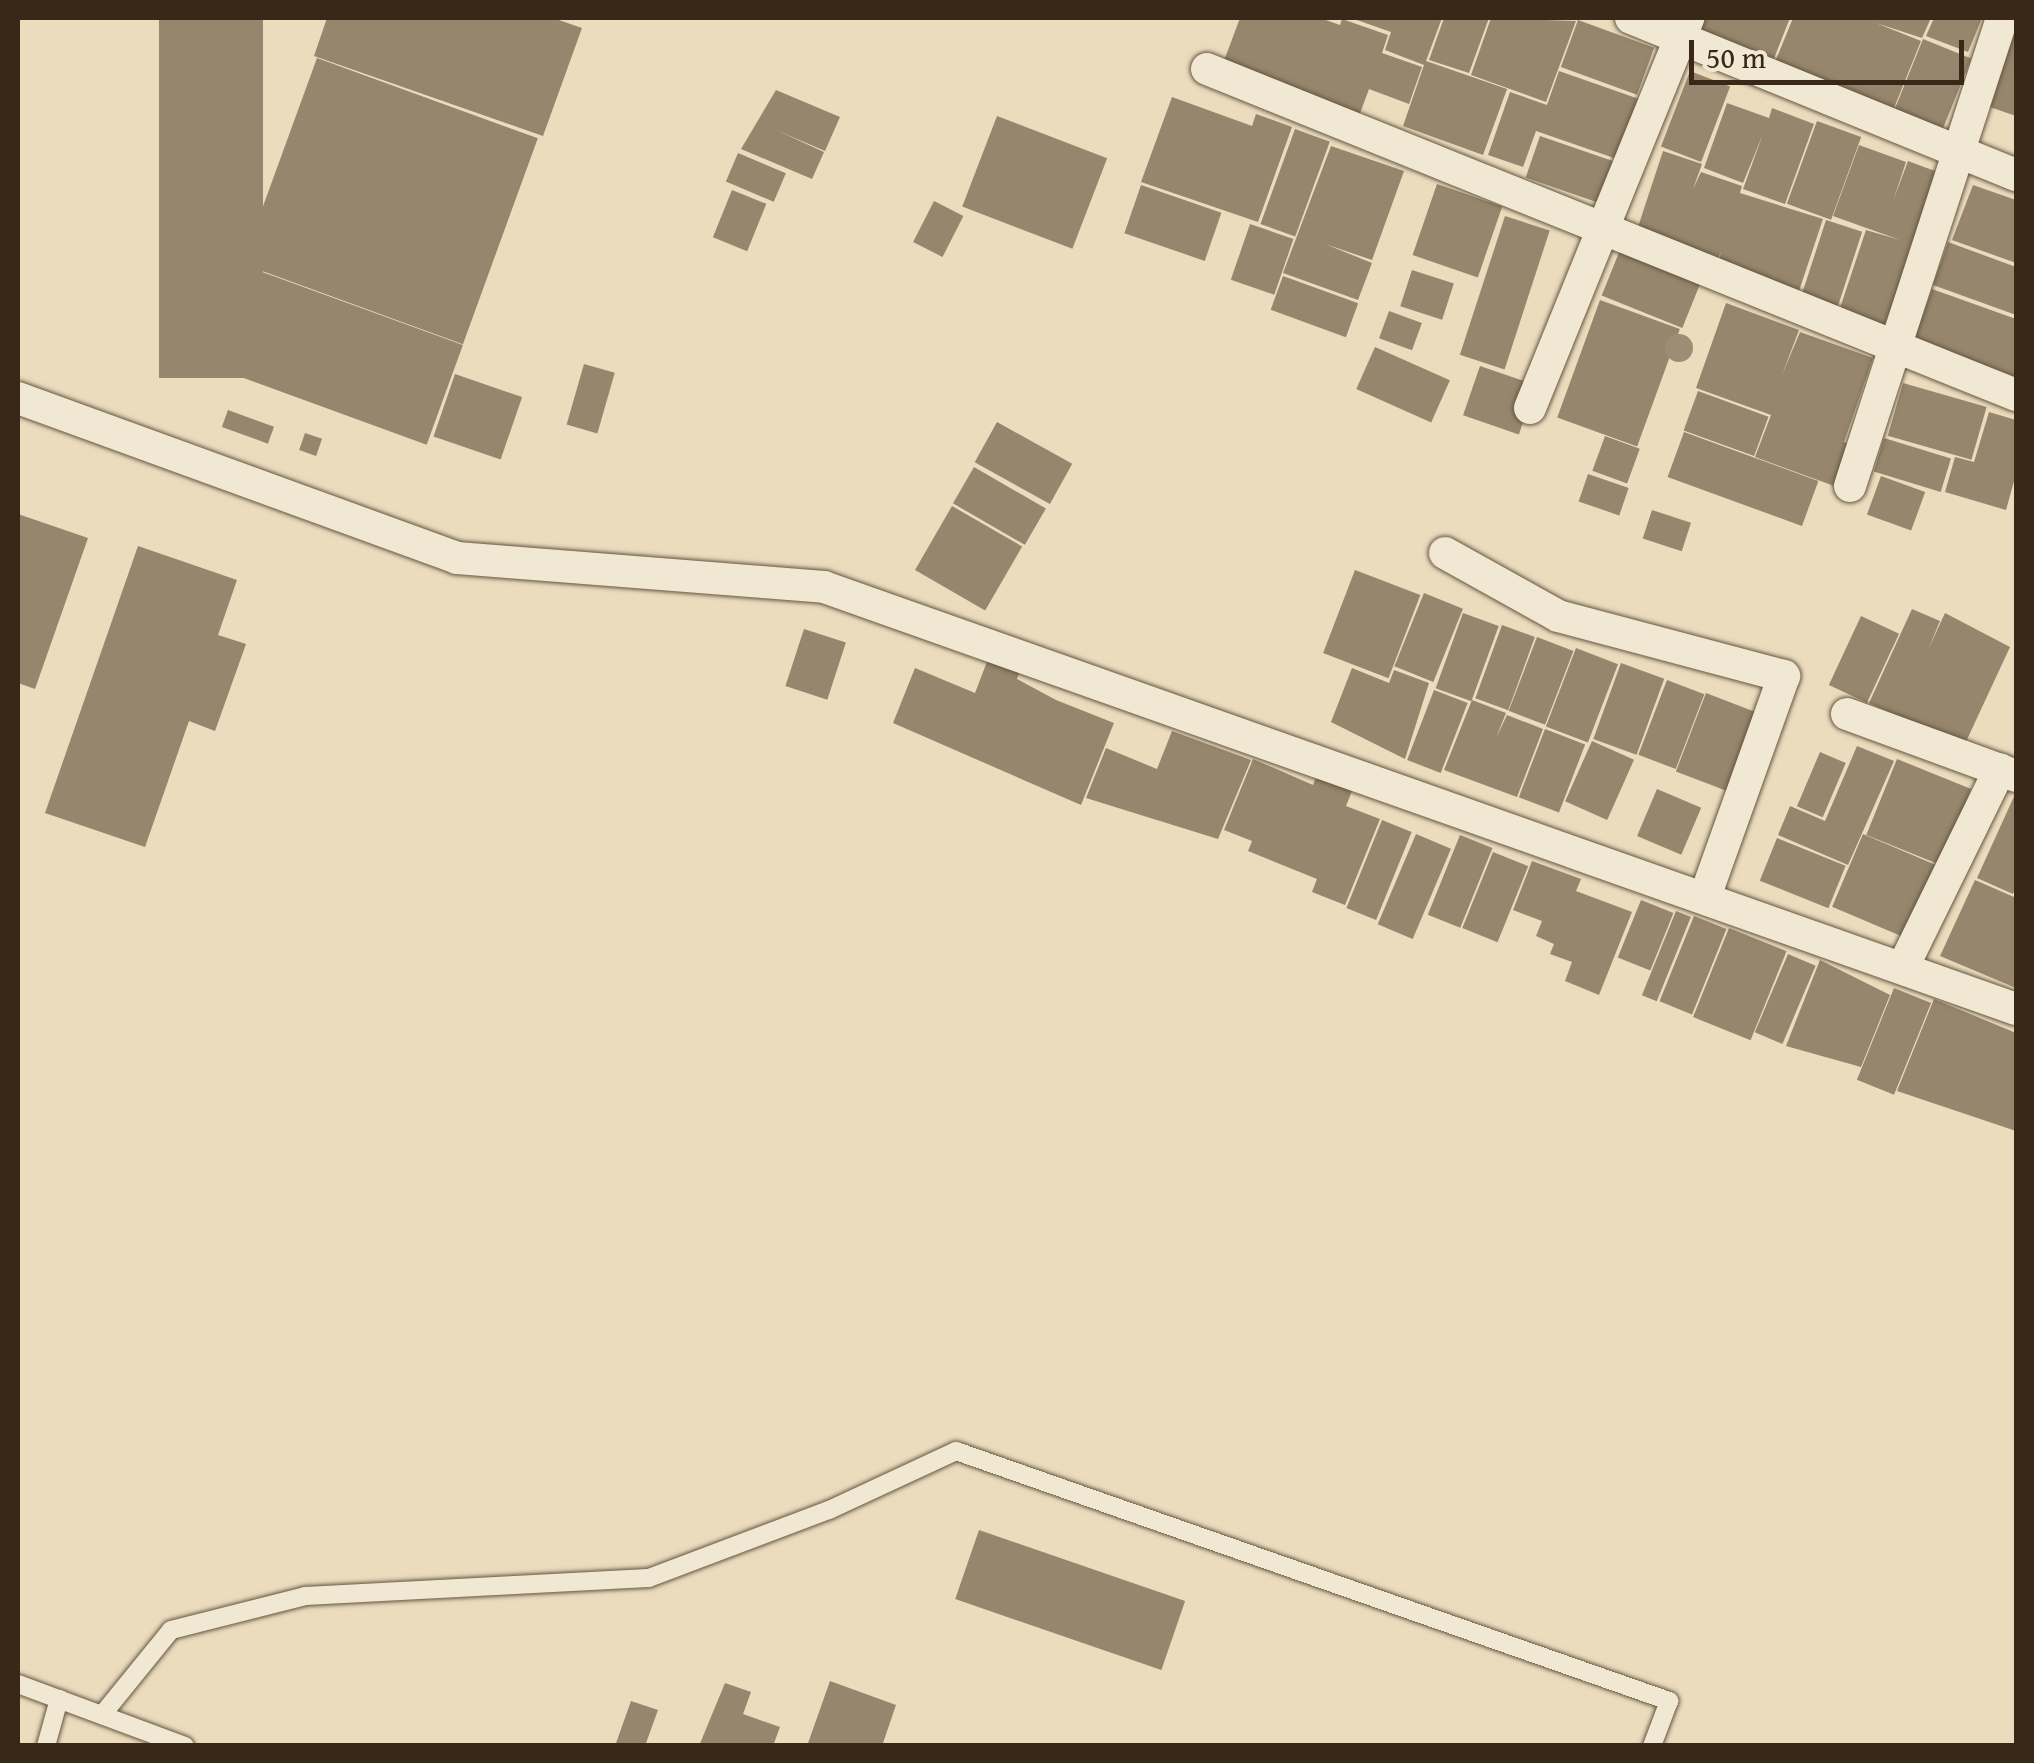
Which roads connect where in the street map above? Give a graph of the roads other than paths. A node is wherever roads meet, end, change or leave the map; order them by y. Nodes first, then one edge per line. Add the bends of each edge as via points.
1 (1632, 18) edge
2 (2002, 18) edge
3 (1684, 28) edge
4 (1207, 69) dead end
5 (1959, 156) junction
6 (2016, 175) edge
7 (1604, 229) junction
8 (1896, 347) junction
9 (2016, 395) edge
10 (18, 398) edge
11 (1530, 408) dead end
12 (1850, 486) dead end
13 (1445, 553) dead end
14 (1847, 714) dead end
15 (2008, 773) edge
16 (1704, 897) junction
17 (1904, 965) junction
18 (2016, 1009) edge
19 (18, 1684) edge
20 (59, 1698) junction
21 (102, 1715) junction
22 (46, 1746) edge
23 (184, 1746) edge
24 (1652, 1746) edge

1 - 3 street
2 - 5 street
3 - 5 street
3 - 7 street
4 - 7 street
5 - 6 street
5 - 8 street
7 - 8 street
7 - 11 street
8 - 9 street
8 - 12 street
10 - 16 street via 457,558 824,587
13 - 16 street via 1558,616 1784,676
14 - 15 street
15 - 17 street
16 - 17 street
17 - 18 street
19 - 20 lane
20 - 21 lane
20 - 22 lane
21 - 23 lane
21 - 24 lane via 172,1630 305,1596 649,1578 829,1510 956,1451 1669,1701

